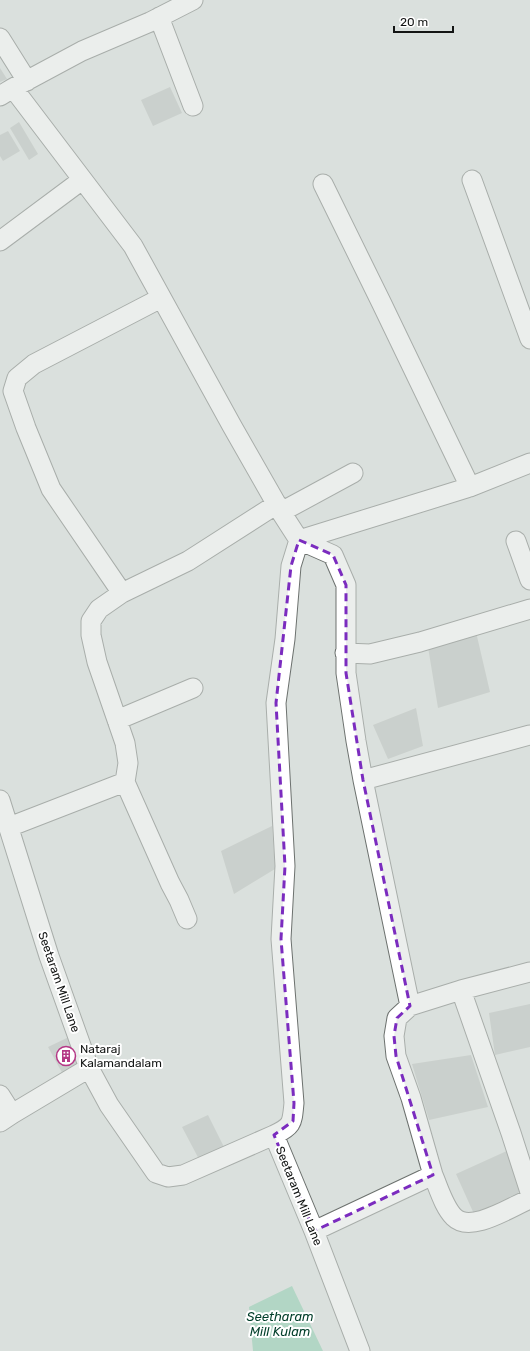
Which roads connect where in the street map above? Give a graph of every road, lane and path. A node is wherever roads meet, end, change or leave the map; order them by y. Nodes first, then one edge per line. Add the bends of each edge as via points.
1 (193, 0) edge
2 (159, 17) junction
3 (0, 38) edge
4 (14, 88) edge
5 (193, 106) dead end
6 (82, 180) junction
7 (472, 180) dead end
8 (323, 184) dead end
9 (0, 241) edge
10 (161, 298) junction
11 (530, 340) edge
12 (530, 463) edge
13 (353, 473) dead end
14 (470, 487) junction
15 (279, 508) junction
16 (299, 540) junction
17 (516, 541) dead end
18 (530, 580) edge
19 (122, 593) junction
20 (530, 609) edge
21 (345, 653) junction
22 (193, 688) dead end
23 (117, 720) junction
24 (530, 735) edge
25 (363, 780) junction
26 (125, 782) junction
27 (0, 800) edge
28 (9, 827) junction
29 (187, 919) dead end
30 (530, 972) edge
31 (461, 990) junction
32 (410, 1006) junction
33 (89, 1068) junction
34 (0, 1095) edge
35 (6, 1118) edge
36 (274, 1135) junction
37 (433, 1175) junction
38 (529, 1200) edge
39 (314, 1231) junction
40 (360, 1351) edge

1 - 2 street
2 - 4 street via 82,51
2 - 5 street
3 - 4 street
4 - 6 street
6 - 9 street
6 - 10 street via 133,246
7 - 11 street
8 - 14 street
10 - 15 street
10 - 19 street via 34,364 17,378 13,391 52,489
12 - 14 street
13 - 15 street
14 - 16 street
15 - 16 street
15 - 19 street via 188,561
16 - 21 street via 333,555 346,585
16 - 36 street via 291,566 276,703 285,866 281,939 294,1103 293,1121 285,1130
17 - 18 street
19 - 23 street via 99,609 91,621 90,635
20 - 21 street via 370,654
21 - 25 street
22 - 23 street
23 - 26 street via 125,743 128,763
24 - 25 street
25 - 32 street
26 - 28 street
26 - 29 street
27 - 28 street, Seetaram Mill Lane
28 - 33 street, Seetaram Mill Lane via 49,956
30 - 31 street
31 - 32 street
31 - 38 street via 512,1133
32 - 37 street via 397,1018 394,1036 396,1056
33 - 35 street
33 - 36 street, Seetaram Mill Lane via 109,1106 156,1173 168,1177 183,1175
34 - 35 street
36 - 39 street, Seetaram Mill Lane
37 - 38 street via 448,1209 455,1218 469,1223 486,1220
37 - 39 street
39 - 40 street, Seetaram Mill Lane

